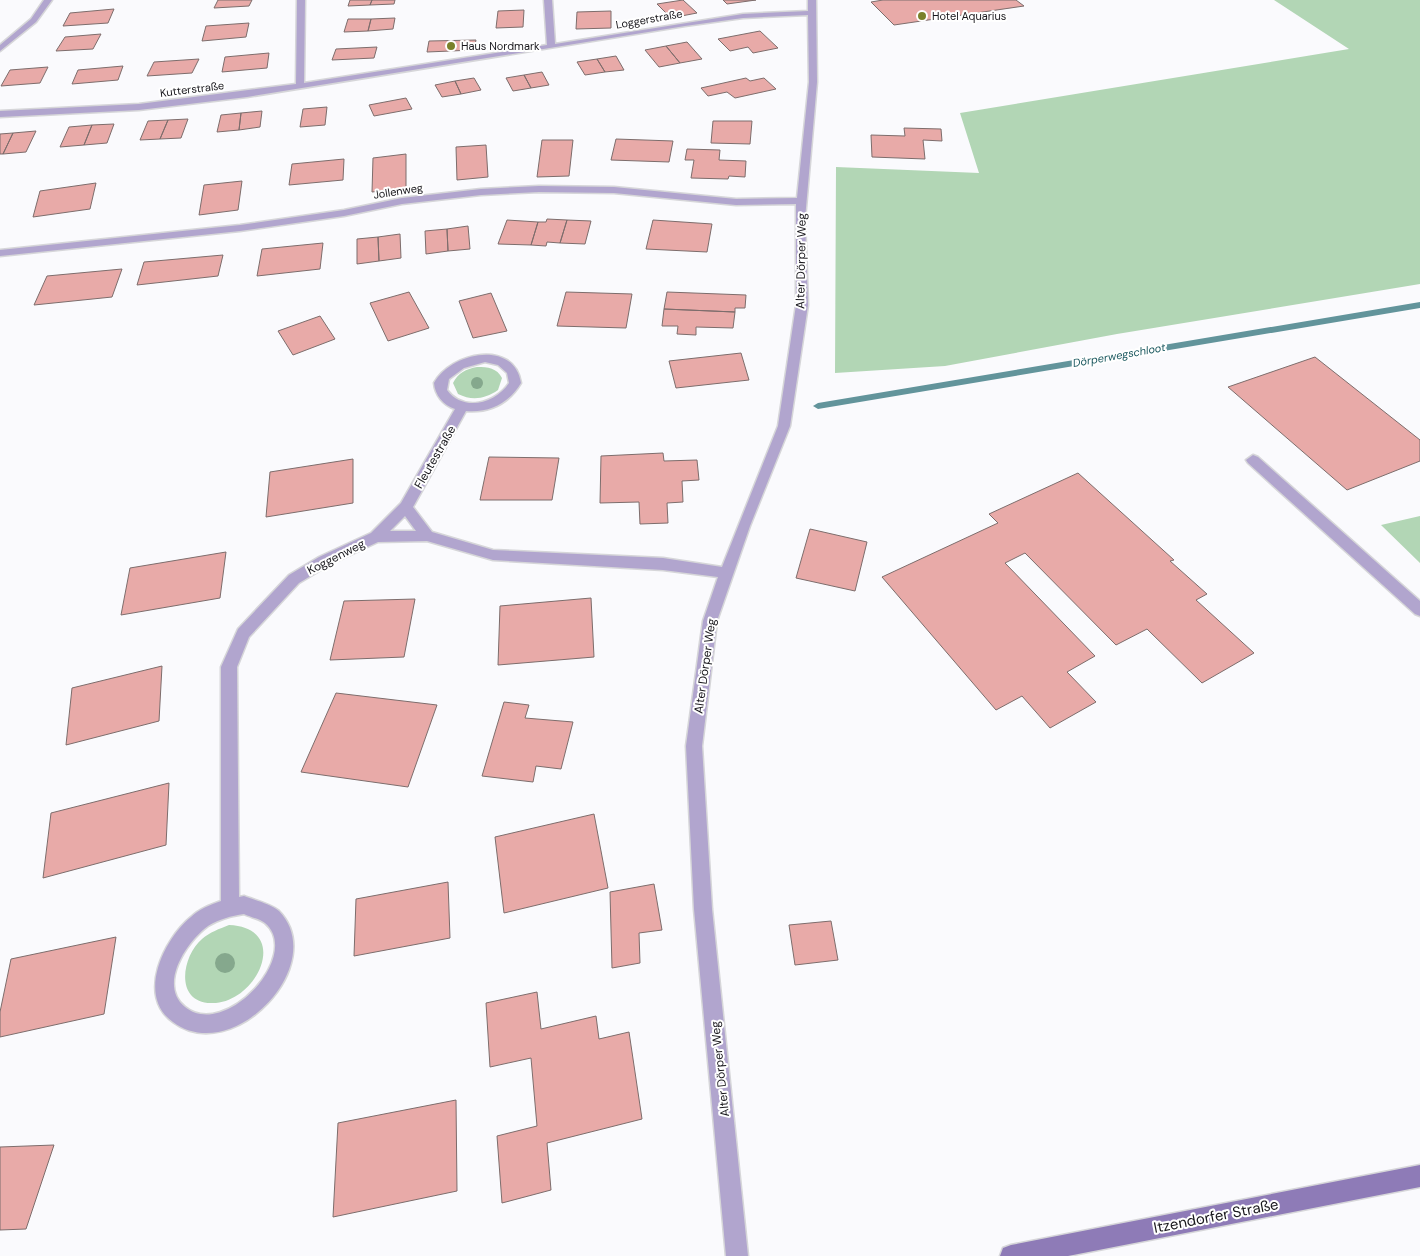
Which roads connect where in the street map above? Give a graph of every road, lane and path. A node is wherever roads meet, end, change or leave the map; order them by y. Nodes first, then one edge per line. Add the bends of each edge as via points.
1 (48, 0) edge
2 (300, 0) edge
3 (548, 0) edge
4 (812, 0) edge
5 (811, 13) junction
6 (550, 47) junction
7 (0, 48) edge
8 (300, 86) junction
9 (0, 114) edge
10 (802, 201) junction
11 (0, 253) edge
12 (463, 406) junction
13 (1253, 460) dead end
14 (406, 507) junction
15 (427, 536) junction
16 (376, 537) junction
17 (726, 573) junction
18 (1420, 610) edge
19 (230, 907) junction
20 (1420, 1176) edge
21 (737, 1256) edge
22 (1012, 1256) edge

1 - 7 street via 32,23
2 - 8 street
3 - 6 street
4 - 5 street, Alter Dörper Weg
5 - 6 street, Loggerstraße via 743,16
5 - 10 street, Alter Dörper Weg via 814,82
6 - 8 street, Loggerstraße
8 - 9 street, Kutterstraße via 139,107
10 - 11 street, Jollenweg via 736,202 614,190 481,192 402,201 240,228
10 - 17 street, Alter Dörper Weg via 802,305 784,426
12 - 12 street via 486,405 506,396 514,383 513,371 502,362 485,358 455,366 443,378 442,392 447,399
12 - 14 street, Fleutestraße
13 - 18 street
14 - 15 street
14 - 16 street, Fleutestraße
15 - 16 street, Koggenweg
15 - 17 street, Koggenweg via 494,555 663,564
16 - 19 street, Koggenweg via 294,579 243,633 232,658 229,667
17 - 21 street, Alter Dörper Weg via 710,621 694,746 703,909
19 - 19 street via 196,923 172,954 166,972 165,989 170,1004 180,1016 194,1023 229,1020 247,1010 263,997 282,966 285,950 278,923 258,908
20 - 22 street, Itzendorfer Straße

